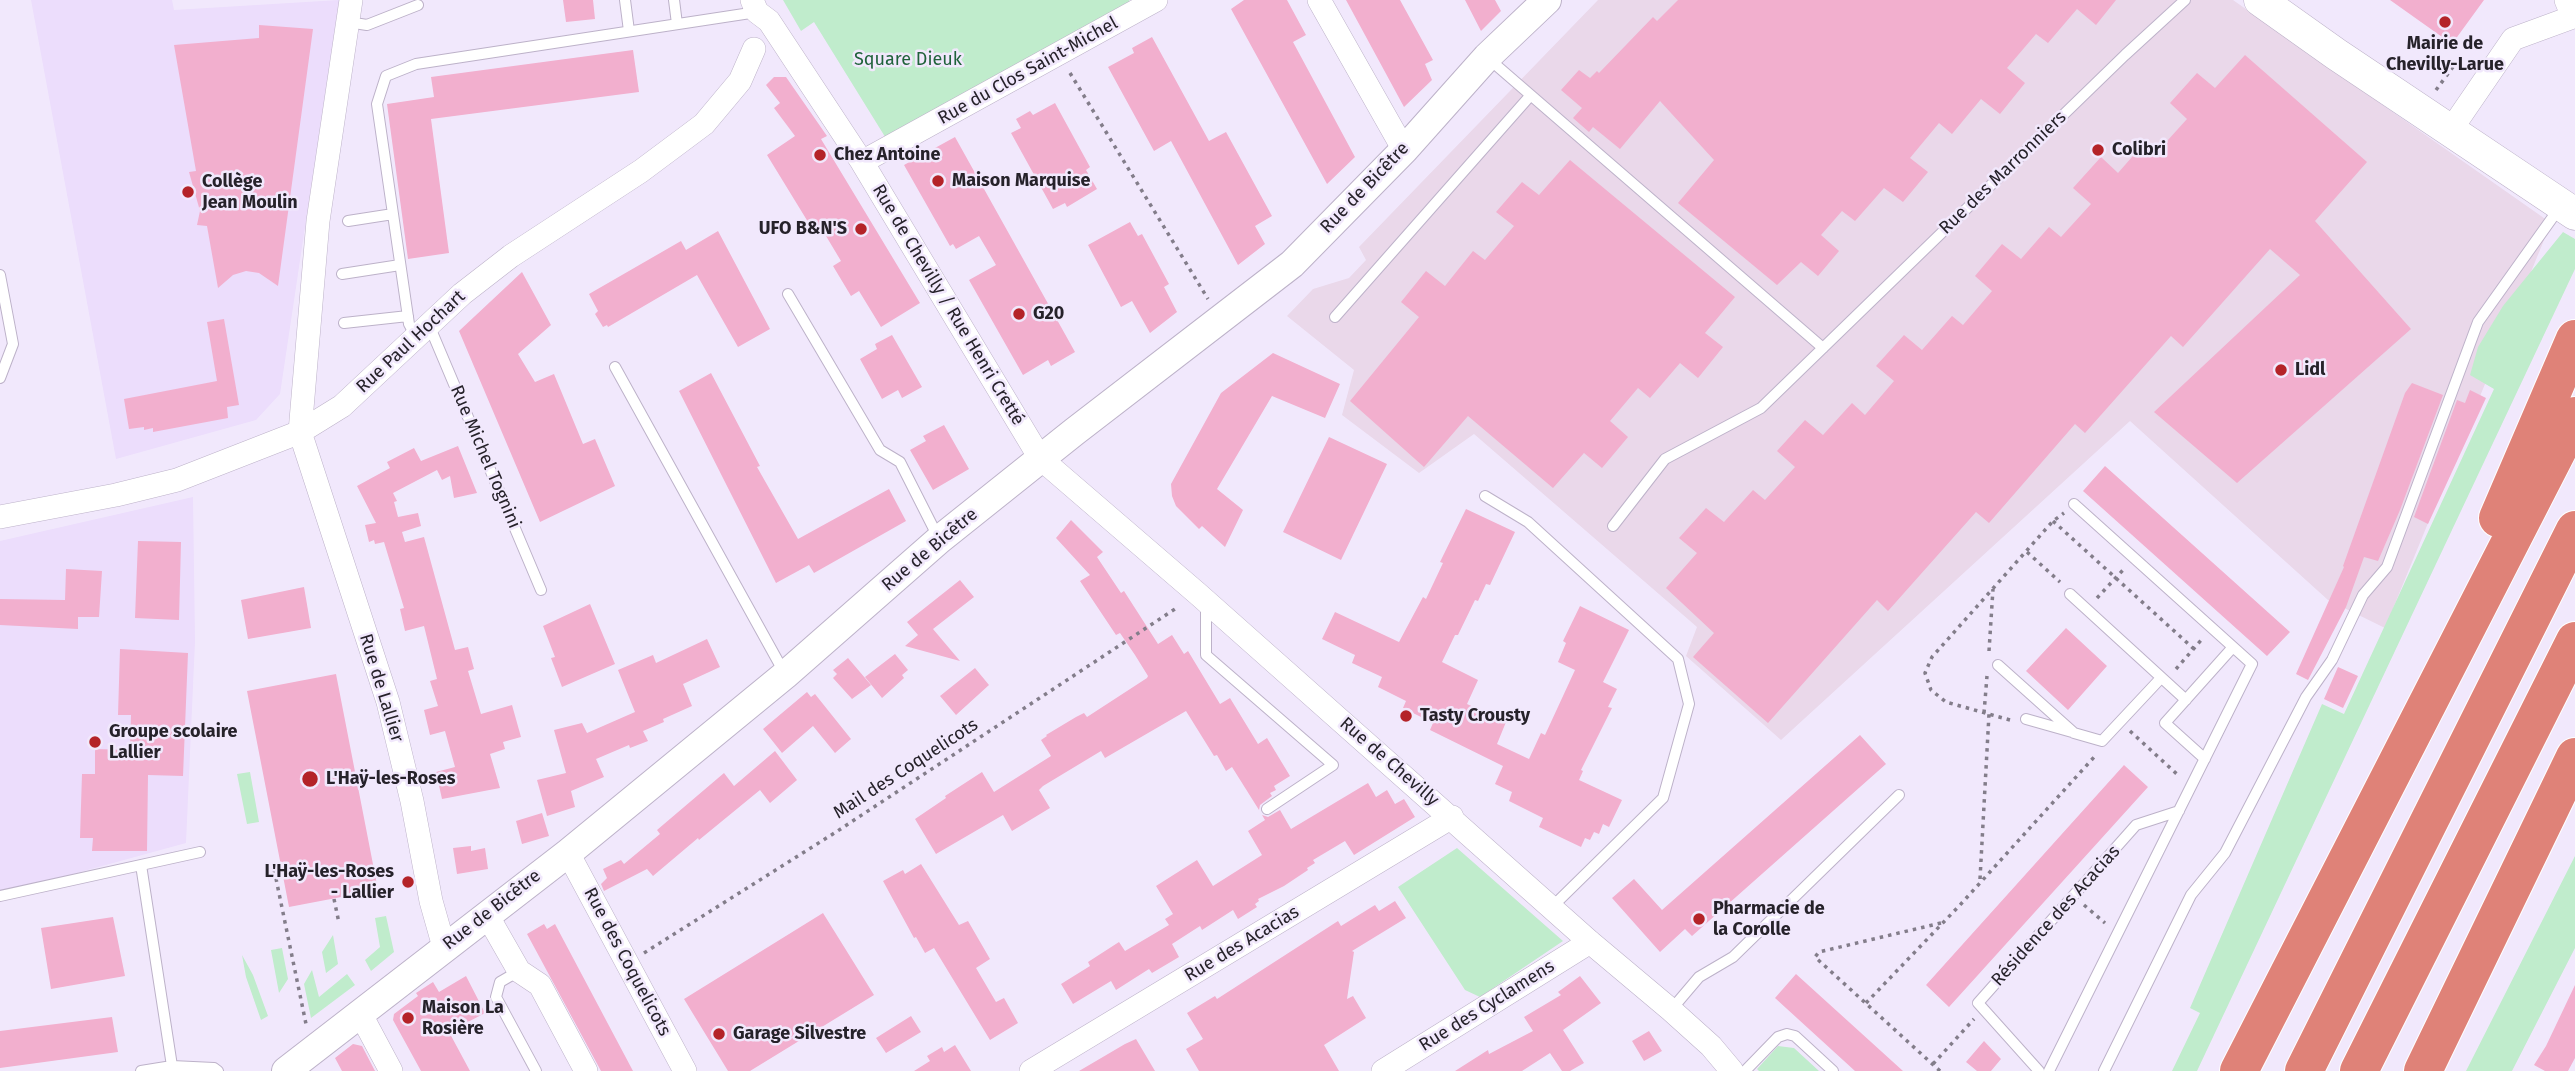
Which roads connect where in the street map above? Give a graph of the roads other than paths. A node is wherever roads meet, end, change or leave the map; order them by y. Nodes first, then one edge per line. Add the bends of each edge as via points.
1 (625, 0) edge
2 (674, 0) edge
3 (1156, 0) edge
4 (1319, 0) edge
5 (1547, 0) edge
6 (2185, 0) edge
7 (2260, 0) edge
8 (2279, 0) edge
9 (418, 5) dead end
10 (754, 6) edge
11 (350, 11) edge
12 (2571, 13) edge
13 (677, 24) junction
14 (629, 31) junction
15 (754, 49) dead end
16 (1487, 57) junction
17 (1530, 96) junction
18 (2456, 122) junction
19 (1404, 150) junction
20 (862, 162) junction
21 (2570, 203) edge
22 (393, 214) junction
23 (348, 221) dead end
24 (400, 265) junction
25 (342, 274) dead end
26 (0, 275) edge
27 (788, 294) dead end
28 (1335, 317) dead end
29 (344, 323) dead end
30 (418, 326) junction
31 (2575, 339) edge
32 (1823, 348) junction
33 (615, 367) dead end
34 (0, 378) edge
35 (2575, 416) edge
36 (300, 432) junction
37 (1040, 458) junction
38 (1485, 496) dead end
39 (2074, 504) road end
40 (0, 517) edge
41 (1613, 526) dead end
42 (2575, 530) edge
43 (940, 539) junction
44 (541, 590) dead end
45 (2070, 594) road end
46 (1202, 598) junction
47 (2575, 641) edge
48 (2233, 647) junction
49 (1998, 665) dead end
50 (785, 675) junction
51 (2163, 680) junction
52 (2186, 700) junction
53 (2026, 719) road end
54 (2074, 733) junction
55 (2406, 747) junction
56 (2575, 757) edge
57 (2204, 759) junction
58 (1899, 795) dead end
59 (2575, 804) edge
60 (1267, 809) dead end
61 (2179, 811) junction
62 (1452, 817) junction
63 (201, 852) dead end
64 (568, 853) junction
65 (141, 865) junction
66 (0, 896) edge
67 (1552, 907) junction
68 (487, 915) junction
69 (2499, 917) junction
70 (1590, 942) junction
71 (444, 947) junction
72 (519, 971) junction
73 (1671, 1010) junction
74 (360, 1013) junction
75 (172, 1066) junction
76 (141, 1071) edge
77 (218, 1071) edge
78 (286, 1071) edge
79 (391, 1071) edge
80 (537, 1071) edge
81 (586, 1071) edge
82 (685, 1071) edge
83 (1031, 1071) edge
84 (1383, 1071) edge
85 (1732, 1071) edge
86 (1745, 1071) edge
87 (1833, 1071) edge
88 (2039, 1071) edge
89 (2049, 1071) edge
90 (2104, 1071) edge
91 (2239, 1071) edge
92 (2304, 1071) edge
93 (2359, 1071) edge
94 (2423, 1071) edge

1 - 14 lane
2 - 13 lane
3 - 20 street, Rue du Clos Saint-Michel
4 - 19 street
5 - 16 street, Rue de Bicêtre
6 - 32 lane, Rue des Marronniers
7 - 18 main road
8 - 18 main road
9 - 11 lane via 367,25
10 - 13 lane
10 - 20 street, Rue de Chevilly / Rue Henri Cretté via 769,21
11 - 36 street via 318,220
12 - 18 street via 2513,39
13 - 14 lane
14 - 22 lane, Rue Michel Tognini via 416,64 386,76 377,104
15 - 30 street, Rue Paul Hochart via 740,81 704,124
16 - 17 lane
16 - 19 street, Rue de Bicêtre
17 - 28 lane
17 - 32 lane
18 - 21 main road
19 - 37 street, Rue de Bicêtre via 1292,264
20 - 37 street, Rue de Chevilly / Rue Henri Cretté
21 - 90 lane via 2478,323 2387,567 2363,595 2332,660 2305,697 2225,853 2191,895
22 - 23 lane
22 - 24 lane, Rue Michel Tognini
24 - 25 lane
24 - 30 lane, Rue Michel Tognini
26 - 34 lane via 13,345
27 - 43 lane via 880,450 900,462
29 - 30 lane
30 - 36 street, Rue Paul Hochart via 342,406
30 - 44 lane, Rue Michel Tognini
31 - 55 highway
32 - 41 lane, Rue des Marronniers via 1761,408 1665,459
33 - 50 lane
35 - 55 highway
36 - 40 street, Rue Paul Hochart via 177,480
36 - 71 street, Rue de Lallier via 388,702
37 - 43 street, Rue de Bicêtre
37 - 46 street, Rue de Chevilly
38 - 67 lane via 1528,522 1678,659 1689,704 1663,798
39 - 48 lane
42 - 92 highway
43 - 50 street, Rue de Bicêtre
45 - 51 lane
46 - 60 lane via 1206,655 1333,765
46 - 62 street, Rue de Chevilly
47 - 93 highway
48 - 52 lane
48 - 57 lane via 2252,664
49 - 54 lane
50 - 64 street, Rue de Bicêtre
51 - 52 lane
51 - 54 lane via 2102,741
52 - 57 lane via 2165,723
53 - 54 lane
55 - 91 highway
56 - 69 highway
57 - 61 lane
58 - 73 lane via 1732,957 1699,977
59 - 69 highway via 2554,846
61 - 88 lane, Résidence des Acacias via 2136,825 1978,1003
61 - 89 lane
62 - 67 street, Rue de Chevilly
62 - 83 street, Rue des Acacias
63 - 65 lane
64 - 68 street, Rue de Bicêtre
64 - 82 street, Rue des Coquelicots
65 - 66 lane
65 - 75 lane
67 - 70 street, Rue de Chevilly
68 - 71 street, Rue de Bicêtre
68 - 72 street
69 - 94 highway
70 - 73 street, Rue de Chevilly
70 - 84 street, Rue des Cyclamens
71 - 74 street, Rue de Bicêtre
72 - 80 lane via 500,982 496,997
72 - 81 street via 540,985
73 - 85 street, Rue de Chevilly
74 - 78 street, Rue de Bicêtre
74 - 79 street
75 - 76 lane
75 - 77 lane
86 - 87 lane via 1778,1037 1787,1034 1796,1036

